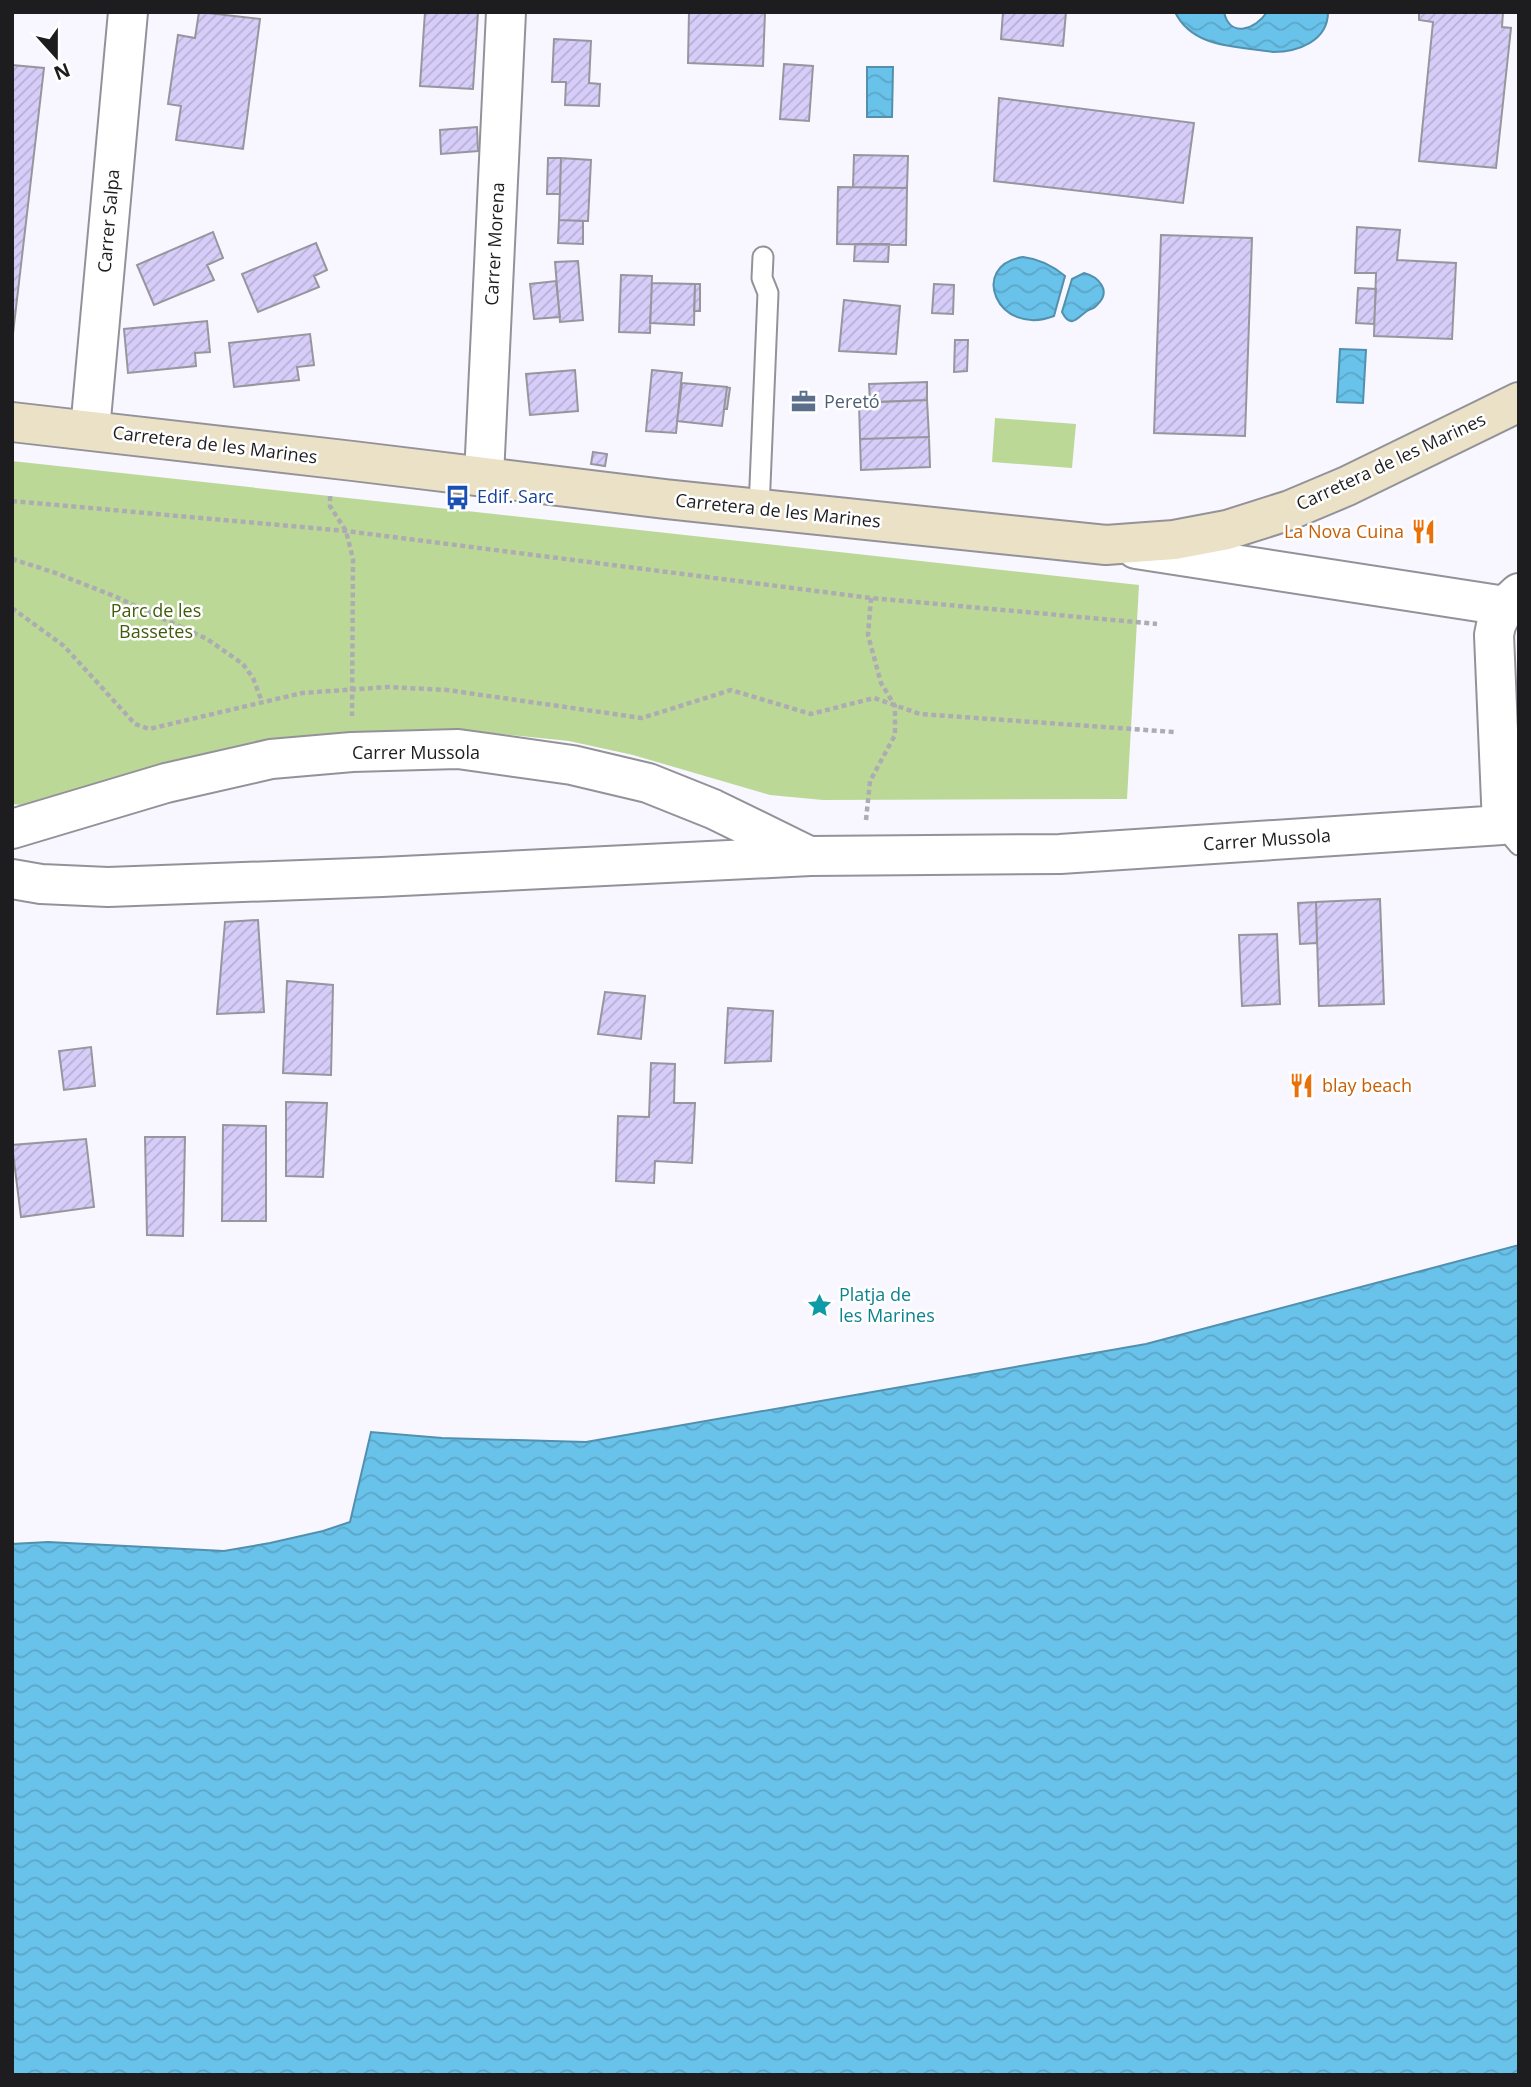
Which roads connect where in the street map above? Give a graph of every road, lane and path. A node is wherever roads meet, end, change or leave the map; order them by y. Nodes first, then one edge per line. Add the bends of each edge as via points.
1 (128, 12) edge
2 (506, 12) edge
3 (763, 257) dead end
4 (1519, 402) edge
5 (12, 422) edge
6 (90, 430) junction
7 (331, 459) junction
8 (484, 477) junction
9 (12, 501) edge
10 (759, 509) junction
11 (346, 531) junction
12 (1106, 545) junction
13 (12, 559) edge
14 (871, 598) junction
15 (1514, 602) edge
16 (12, 608) edge
17 (1157, 624) dead end
18 (352, 690) junction
19 (262, 702) junction
20 (895, 706) junction
21 (1174, 732) dead end
22 (352, 752) junction
23 (12, 829) edge
24 (1510, 835) edge
25 (810, 856) junction
26 (862, 856) junction
27 (12, 879) edge

1 - 6 street, Carrer Salpa
2 - 8 street, Carrer Morena
3 - 10 lane via 762,278 768,293
4 - 12 main road, Carretera de les Marines via 1290,510 1174,541
5 - 6 main road, Carretera de les Marines
6 - 7 main road, Carretera de les Marines
7 - 8 main road, Carretera de les Marines
7 - 11 path via 330,506
8 - 10 main road, Carretera de les Marines
9 - 11 path
10 - 12 main road, Carretera de les Marines
11 - 14 path
11 - 18 path via 353,559
12 - 15 street, Carrer Mussola
13 - 19 path via 114,596 208,639 243,664
14 - 17 path
14 - 20 path via 868,635 881,683
15 - 24 street, Carrer Mussola via 1494,635
16 - 19 path via 64,646 141,727 149,729
18 - 19 path via 302,693
18 - 20 path via 447,690 642,719 731,690 811,714 874,698
18 - 22 path
20 - 21 path via 920,714
20 - 26 path via 895,736 870,781
22 - 23 street, Carrer Mussola via 231,767
22 - 25 street, Carrer Mussola via 458,749 572,765 648,783
24 - 26 street, Carrer Mussola via 1060,854
25 - 26 street, Carrer Mussola
25 - 27 street, Carrer Mussola via 108,887

